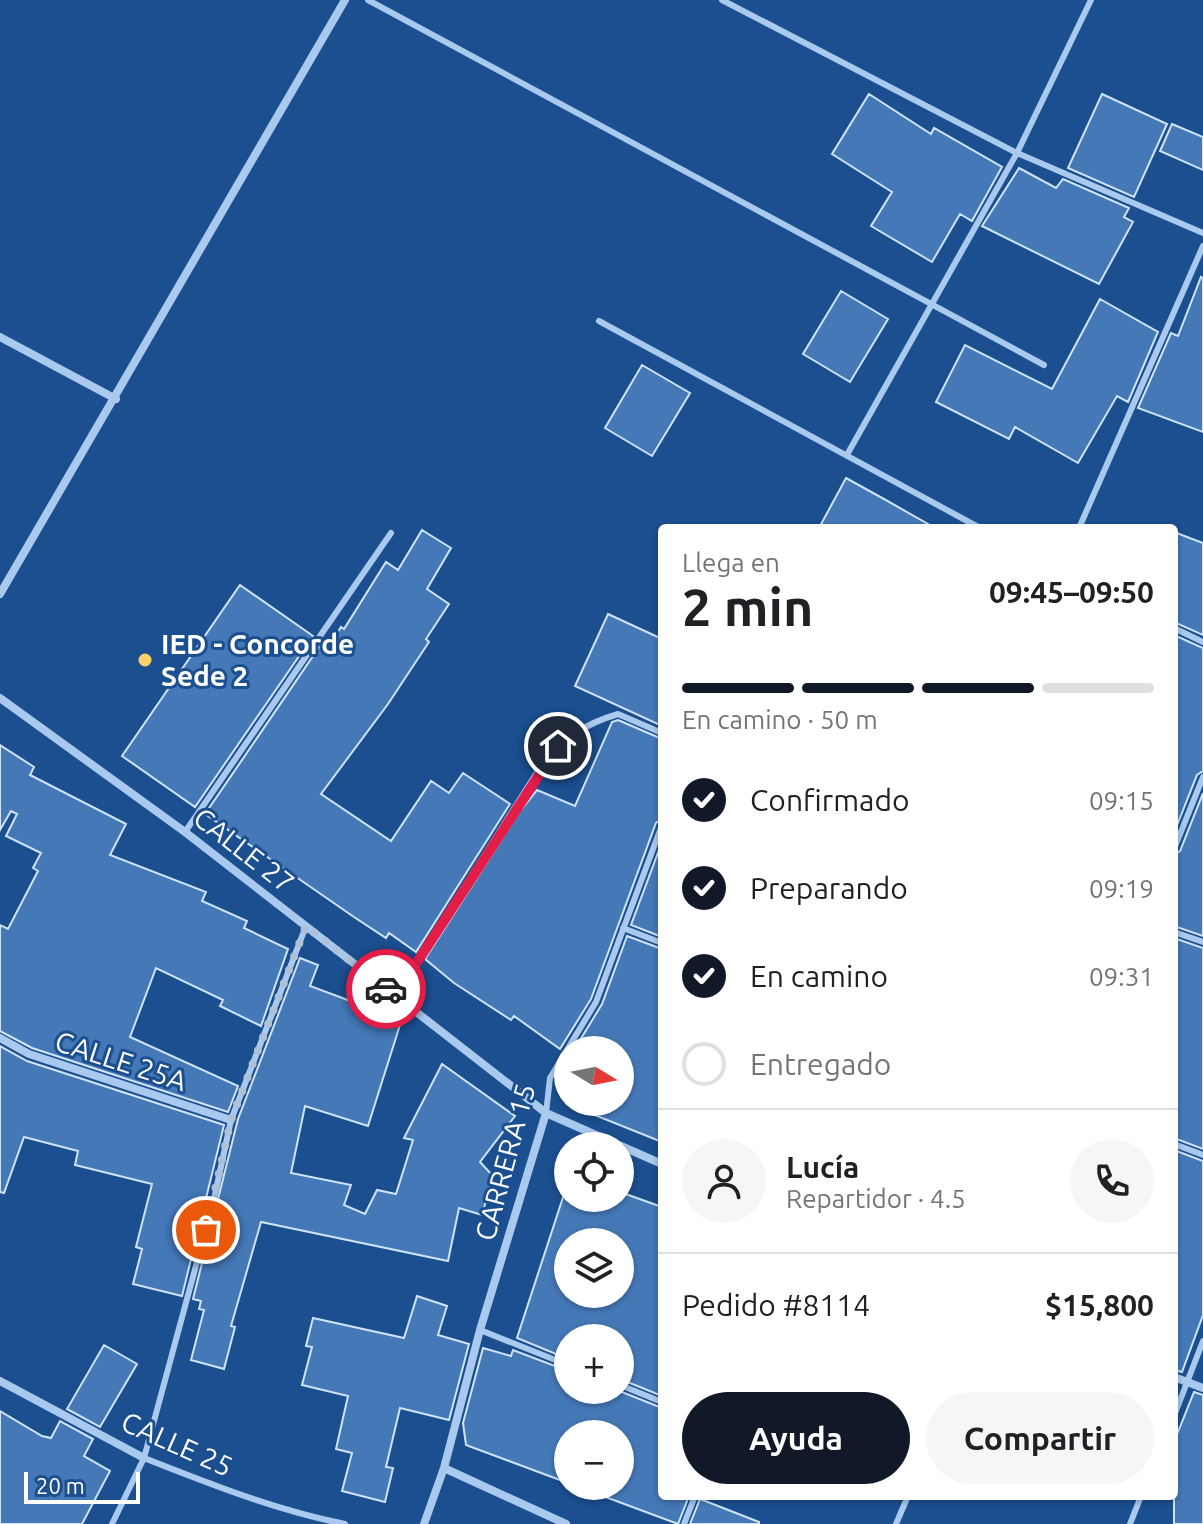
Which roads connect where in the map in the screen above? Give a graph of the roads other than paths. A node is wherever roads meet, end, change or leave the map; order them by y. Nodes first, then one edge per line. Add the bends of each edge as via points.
1 (345, 0) edge
2 (368, 0) edge
3 (722, 0) edge
4 (1091, 0) edge
5 (1017, 153) junction
6 (1203, 233) edge
7 (1203, 246) edge
8 (930, 304) junction
9 (599, 321) dead end
10 (0, 337) edge
11 (1044, 365) dead end
12 (116, 399) junction
13 (848, 453) junction
14 (973, 524) edge
15 (1081, 524) edge
16 (391, 533) dead end
17 (0, 594) edge
18 (1178, 630) edge
19 (1203, 642) edge
20 (0, 698) edge
21 (658, 731) edge
22 (1203, 777) edge
23 (185, 832) junction
24 (658, 836) edge
25 (1178, 839) edge
26 (306, 926) junction
27 (623, 928) junction
28 (1178, 933) edge
29 (658, 941) edge
30 (1203, 942) edge
31 (395, 996) junction
32 (0, 1038) edge
33 (546, 1113) junction
34 (231, 1120) junction
35 (1178, 1146) edge
36 (1203, 1155) edge
37 (658, 1162) edge
38 (480, 1330) junction
39 (1203, 1341) edge
40 (554, 1359) edge
41 (1178, 1378) edge
42 (0, 1381) edge
43 (1188, 1382) junction
44 (1203, 1388) edge
45 (634, 1391) edge
46 (658, 1400) edge
47 (1178, 1406) edge
48 (144, 1458) junction
49 (444, 1468) junction
50 (693, 1500) edge
51 (906, 1500) edge
52 (1139, 1500) edge
53 (112, 1524) edge
54 (345, 1524) edge
55 (424, 1524) edge
56 (566, 1524) edge
57 (684, 1524) edge
58 (896, 1524) edge
59 (1130, 1524) edge

1 - 12 street
2 - 8 lane
3 - 5 lane
4 - 5 lane
5 - 6 lane
5 - 8 lane
7 - 15 lane
8 - 11 lane
8 - 13 lane
9 - 13 lane
10 - 12 street
12 - 17 street
13 - 14 lane
16 - 23 lane
18 - 19 lane
20 - 23 street, CALLE 27
21 - 31 lane via 618,714 578,729 541,766
22 - 25 lane
23 - 26 street, CALLE 27
24 - 27 lane, CARRERA 15
26 - 31 street, CALLE 27
26 - 34 lane
27 - 29 lane
27 - 33 lane, CARRERA 15 via 596,1002 550,1078
28 - 30 lane
31 - 33 street, CALLE 27
32 - 34 street, CALLE 25A via 29,1054
33 - 37 street, CALLE 27
33 - 38 street, CARRERA 15
34 - 48 lane
35 - 36 lane
38 - 40 lane
38 - 49 street, CARRERA 15
39 - 43 lane
41 - 43 street
42 - 48 street, CALLE 25
43 - 44 street
43 - 47 lane
45 - 46 lane
48 - 53 lane
48 - 54 lane, CALLE 25 via 241,1496
49 - 55 street, CARRERA 15
49 - 56 street
50 - 57 lane
51 - 58 lane
52 - 59 lane

